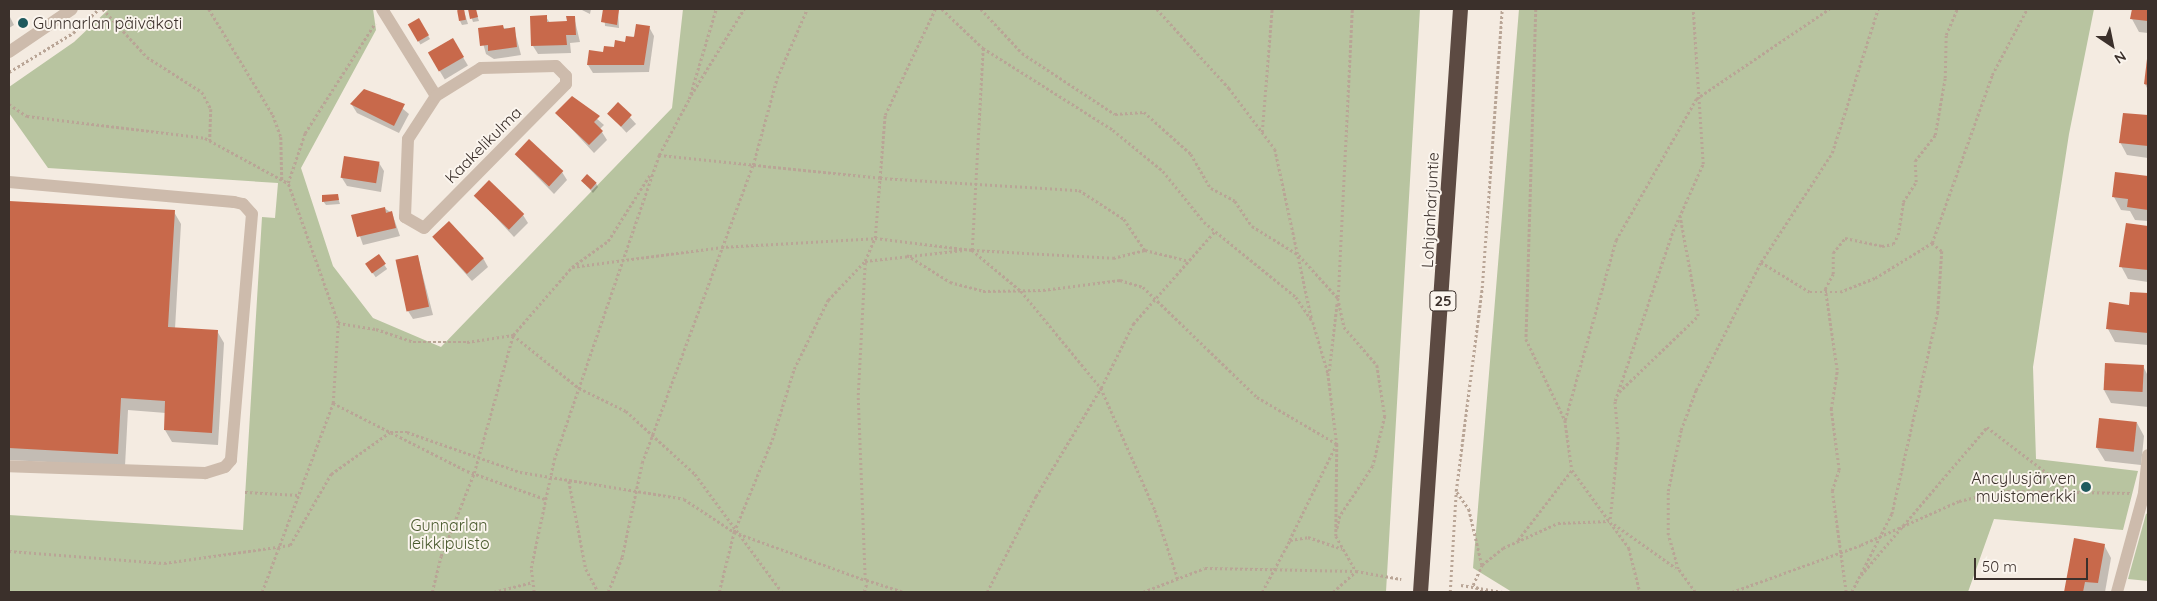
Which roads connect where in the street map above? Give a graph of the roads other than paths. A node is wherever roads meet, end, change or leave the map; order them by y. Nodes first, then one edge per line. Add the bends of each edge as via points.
1 (72, 9) edge
2 (1460, 9) edge
3 (383, 10) edge
4 (9, 52) edge
5 (436, 96) junction
6 (9, 182) edge
7 (2148, 455) edge
8 (9, 466) edge
9 (2146, 493) edge
10 (1420, 592) edge
11 (2117, 592) edge

1 - 4 street
2 - 10 highway, Lohjanharjuntie / 25
3 - 5 street
5 - 5 street, Kaakelikulma via 481,68 556,66 566,76 566,84 424,228 405,217 403,179 408,140
6 - 8 street via 234,202 244,204 252,214 231,460 225,468 205,473
7 - 9 street
9 - 11 street

